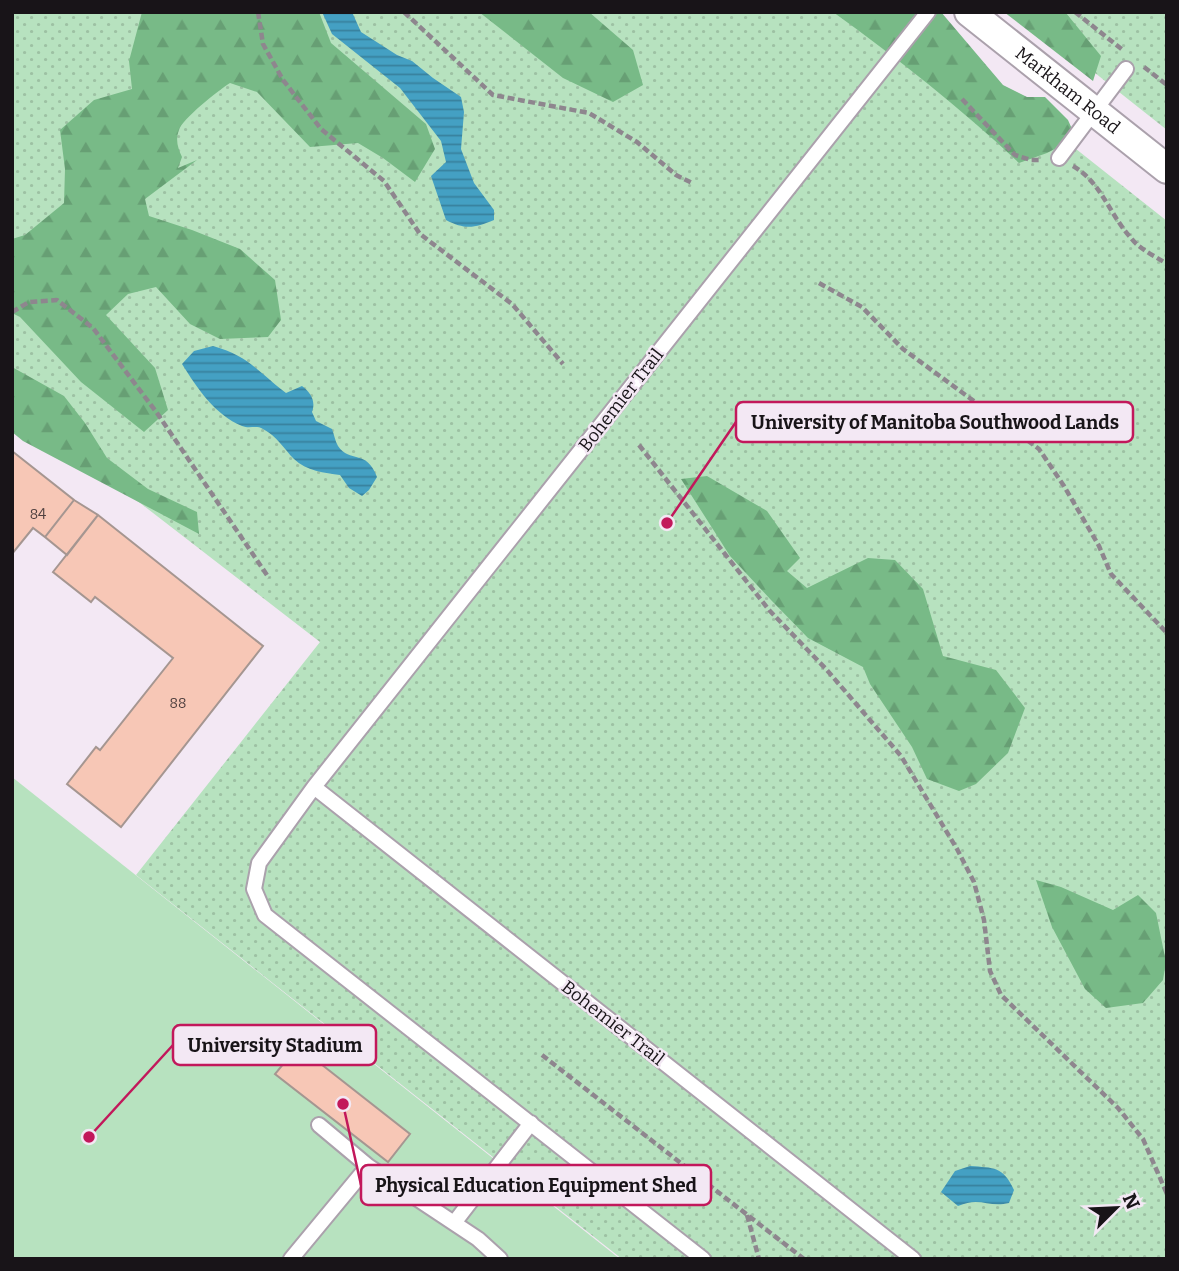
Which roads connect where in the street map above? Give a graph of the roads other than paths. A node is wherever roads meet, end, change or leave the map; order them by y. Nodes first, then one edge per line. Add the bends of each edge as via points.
1 (928, 12) edge
2 (969, 12) edge
3 (1131, 65) road end
4 (1094, 111) junction
5 (1059, 158) road end
6 (1167, 169) edge
7 (314, 787) junction
8 (531, 1123) junction
9 (319, 1125) dead end
10 (368, 1166) junction
11 (454, 1223) junction
12 (291, 1259) edge
13 (500, 1259) edge
14 (703, 1259) edge
15 (913, 1259) edge

1 - 7 lane, Bohemier Trail
2 - 4 street, Markham Road
3 - 4 lane
4 - 5 lane
4 - 6 street, Markham Road
7 - 8 lane, Bohemier Trail via 259,863 254,889 265,915
7 - 15 lane, Bohemier Trail
8 - 11 lane
8 - 14 lane, Bohemier Trail
9 - 10 lane
10 - 11 lane
10 - 12 lane
11 - 13 lane

